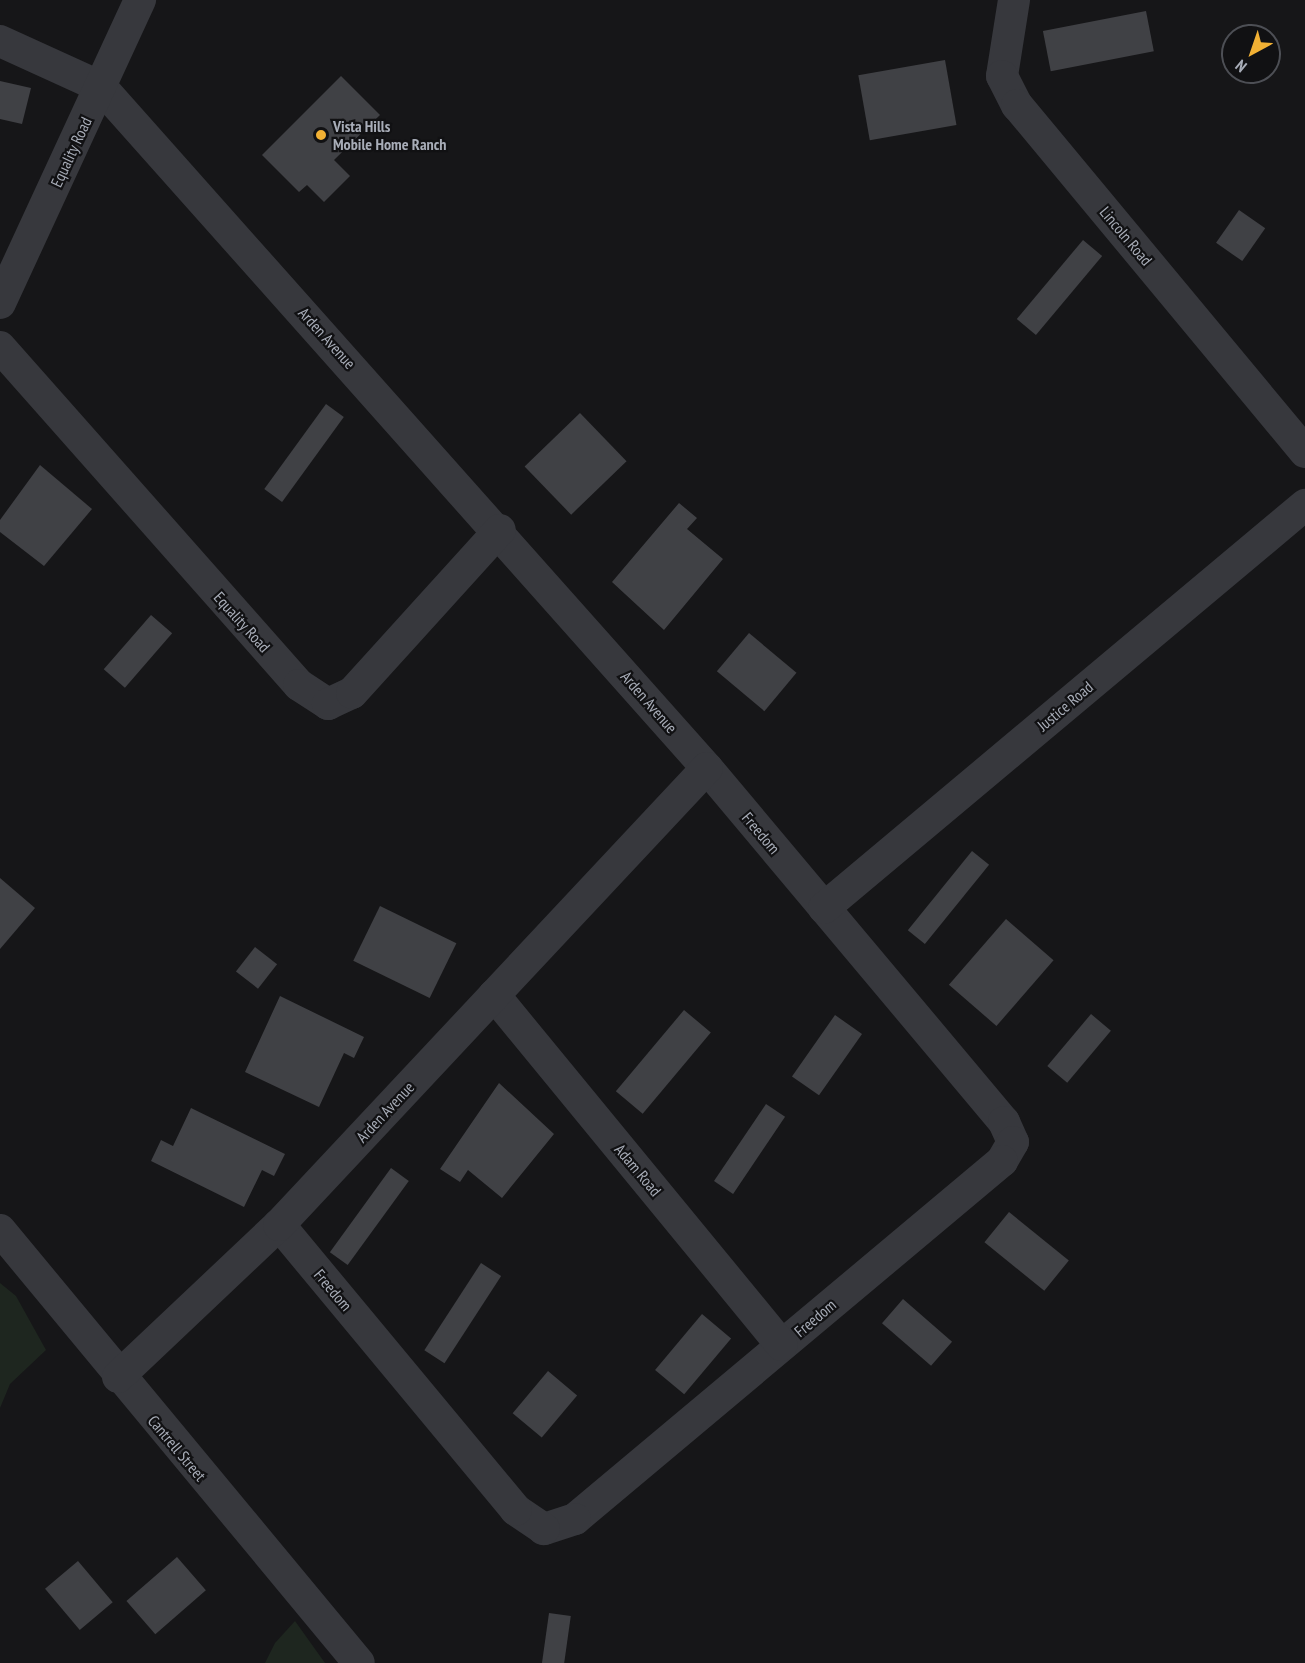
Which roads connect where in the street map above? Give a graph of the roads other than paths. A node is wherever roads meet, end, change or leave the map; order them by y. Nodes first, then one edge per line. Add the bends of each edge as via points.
1 (140, 0) edge
2 (1014, 0) edge
3 (0, 41) edge
4 (102, 87) junction
5 (0, 303) edge
6 (0, 347) edge
7 (1305, 452) edge
8 (1305, 506) edge
9 (500, 530) junction
10 (707, 768) junction
11 (824, 908) junction
12 (494, 995) junction
13 (279, 1225) junction
14 (0, 1230) edge
15 (782, 1345) junction
16 (118, 1377) junction
17 (358, 1663) edge

1 - 4 street, Equality Road
2 - 7 street, Lincoln Road via 1002,76 1017,105
3 - 4 street, Arden Avenue
4 - 5 street, Equality Road
4 - 9 street, Arden Avenue
6 - 9 street, Equality Road via 299,686 328,704 352,693
8 - 11 street, Justice Road
9 - 10 street, Arden Avenue
10 - 11 street, Freedom
10 - 12 street, Arden Avenue
11 - 15 street, Freedom via 1004,1122 1013,1142 1002,1161
12 - 13 street, Arden Avenue
12 - 15 street, Adam Road
13 - 15 street, Freedom via 516,1510 544,1529 575,1519
13 - 16 street, Arden Avenue
14 - 16 street, Cantrell Street
16 - 17 street, Cantrell Street

